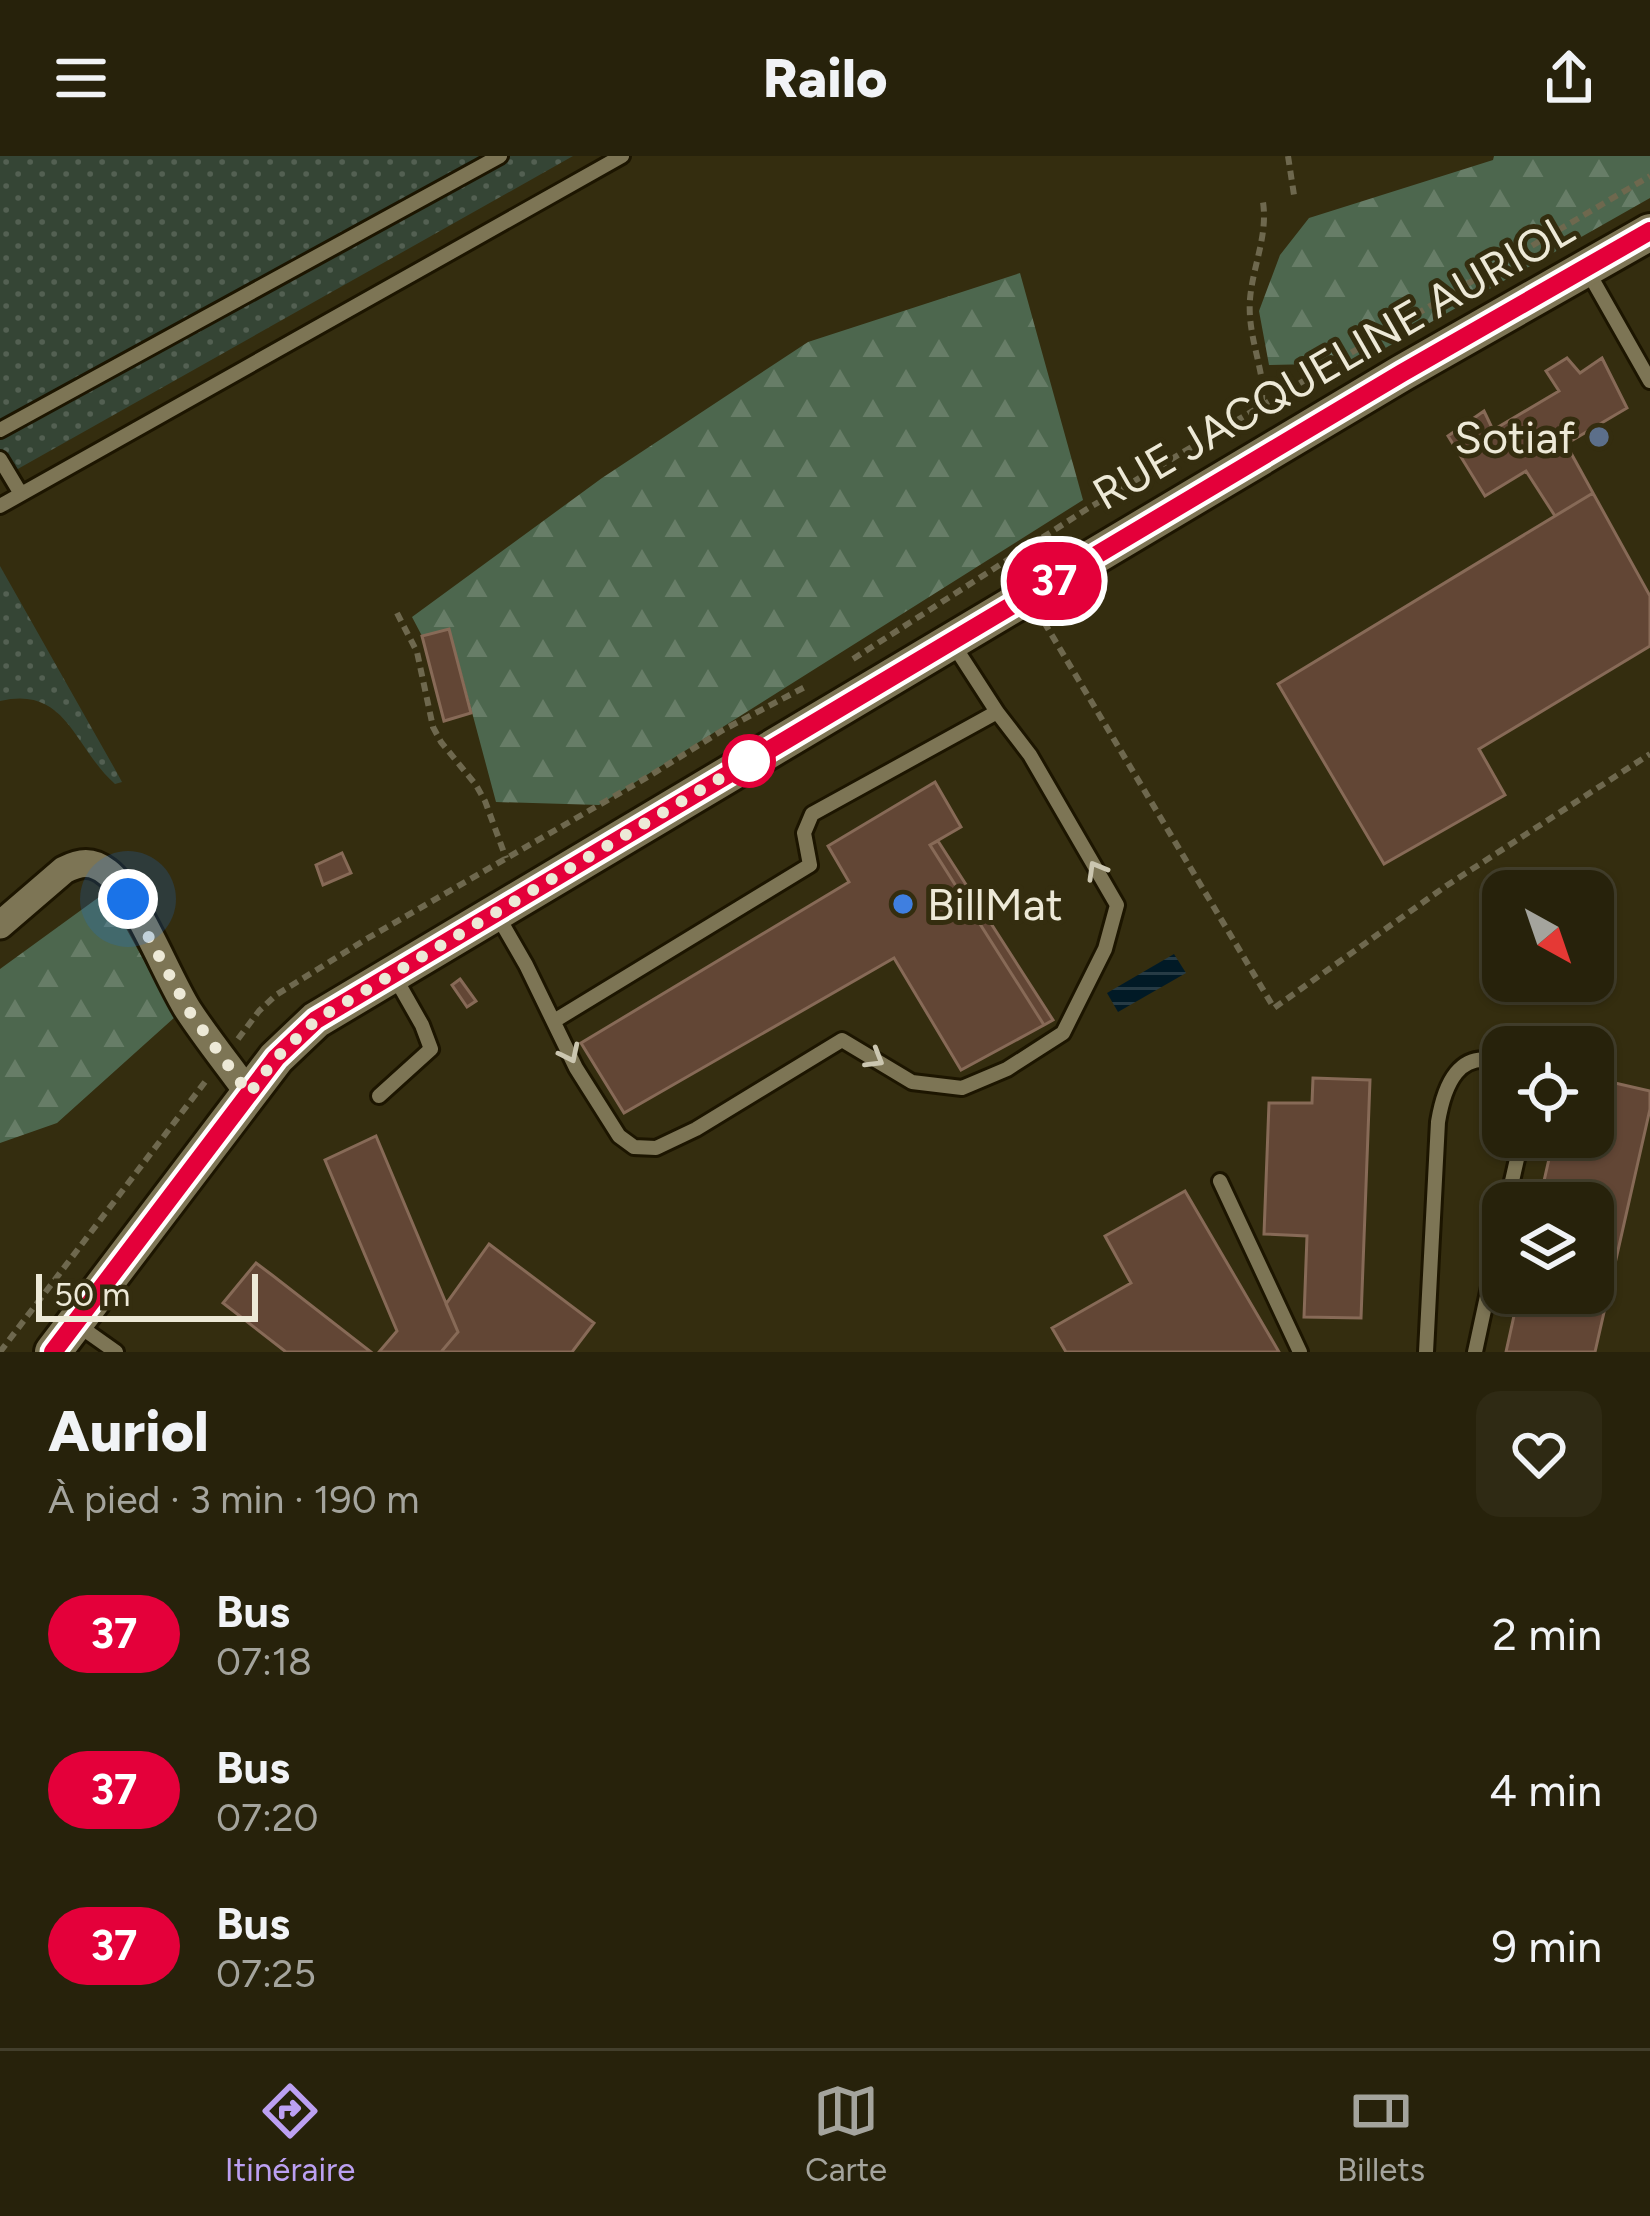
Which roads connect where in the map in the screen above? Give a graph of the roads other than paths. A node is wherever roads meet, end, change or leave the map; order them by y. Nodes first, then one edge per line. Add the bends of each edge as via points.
1 (500, 156) edge
2 (622, 156) edge
3 (1650, 232) edge
4 (1586, 268) junction
5 (1650, 380) edge
6 (0, 430) edge
7 (0, 459) edge
8 (21, 494) junction
9 (0, 506) edge
10 (951, 641) junction
11 (997, 712) junction
12 (496, 914) junction
13 (0, 926) edge
14 (393, 974) junction
15 (554, 1021) junction
16 (1482, 1059) edge
17 (249, 1094) junction
18 (379, 1096) dead end
19 (1220, 1181) dead end
20 (1483, 1314) edge
21 (64, 1338) edge
22 (116, 1352) edge
23 (1300, 1352) edge
24 (1426, 1352) edge
25 (1475, 1352) edge

1 - 6 lane
2 - 8 lane
3 - 4 street, RUE JACQUELINE AURIOL
4 - 5 lane
4 - 10 street, RUE JACQUELINE AURIOL
7 - 8 lane
8 - 9 lane
10 - 11 lane
10 - 12 street, RUE JACQUELINE AURIOL
11 - 15 lane via 812,814 804,833 810,865
15 -> 11 lane via 619,1136 656,1148 842,1040 912,1082 962,1088 1063,1033 1105,950 1117,905
12 - 14 street, RUE JACQUELINE AURIOL
12 - 15 lane
13 - 17 street via 76,863 103,868
14 - 17 street, RUE JACQUELINE AURIOL via 305,1029
14 - 18 lane via 431,1049
16 - 24 lane via 1449,1080 1441,1102
17 - 21 street, RUE JACQUELINE AURIOL
19 - 23 lane
20 - 25 lane
21 - 22 lane

